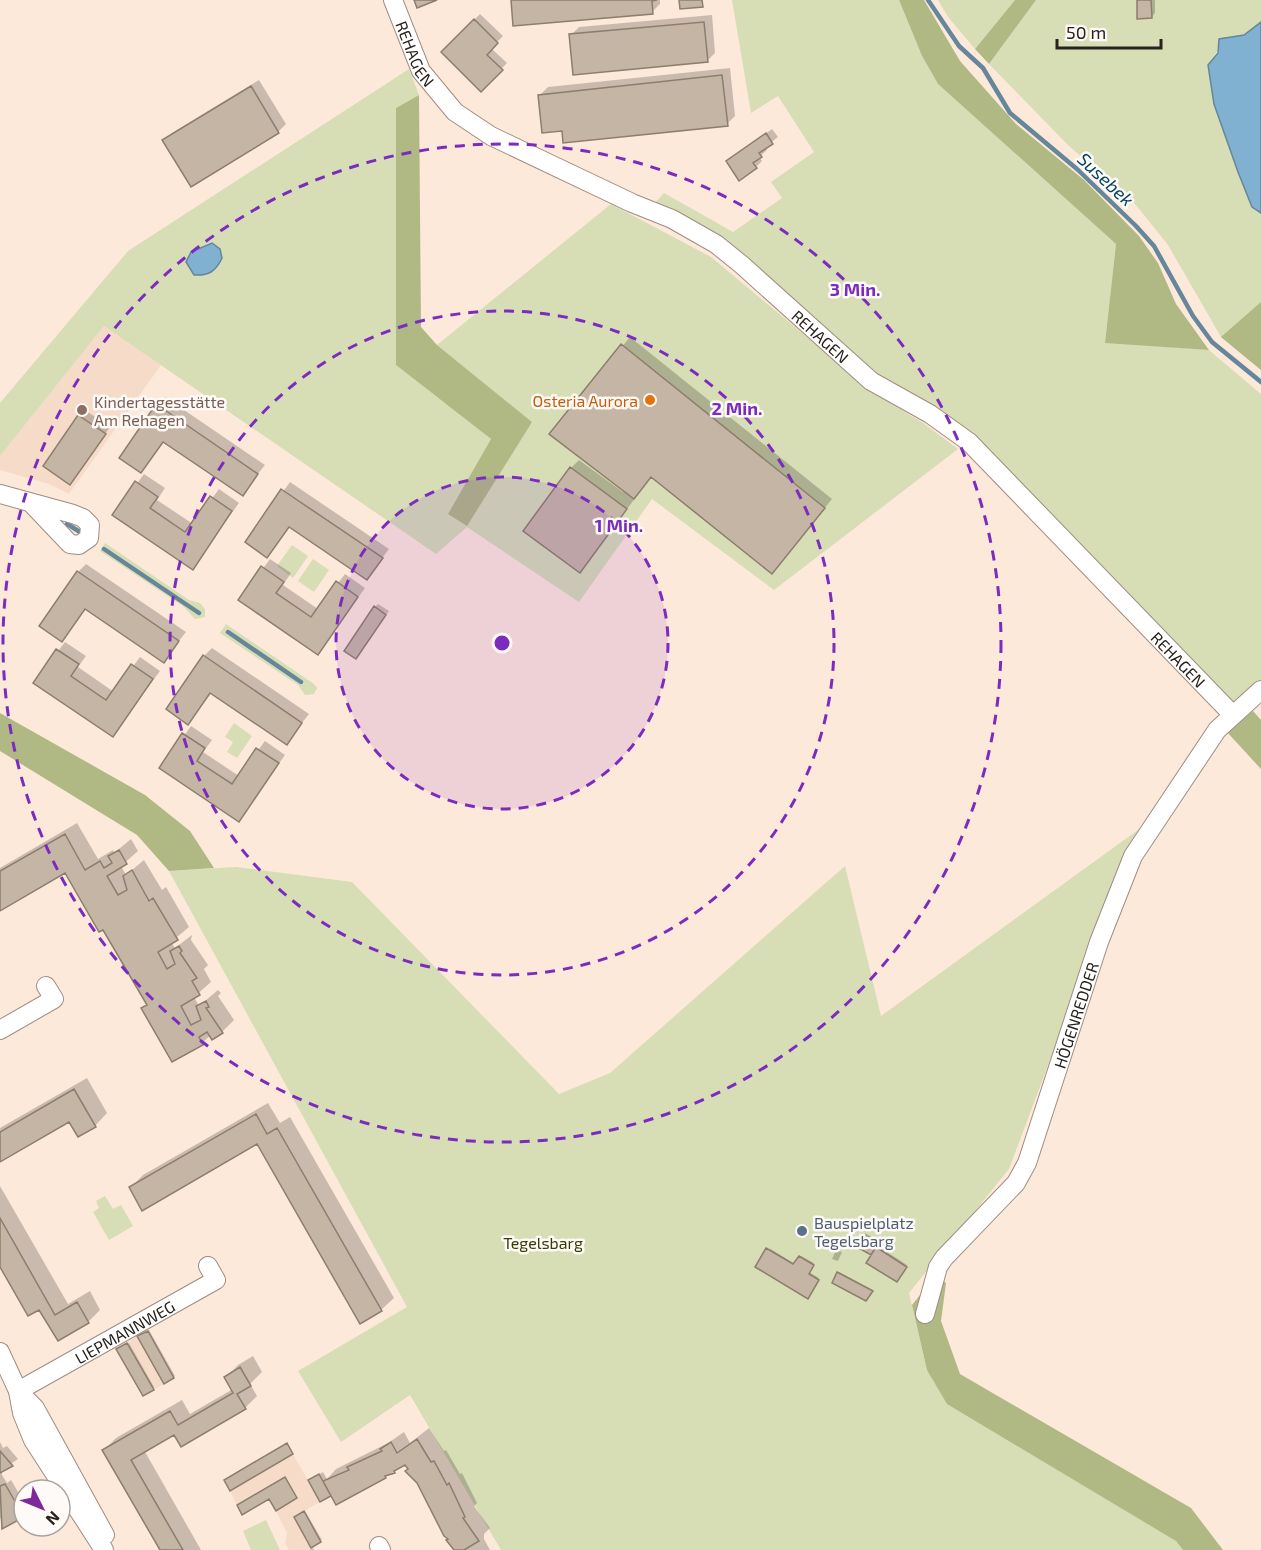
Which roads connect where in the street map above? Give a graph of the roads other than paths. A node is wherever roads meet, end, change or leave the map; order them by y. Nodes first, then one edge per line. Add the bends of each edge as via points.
1 (393, 0) edge
2 (0, 494) edge
3 (31, 503) dead end
4 (1261, 690) edge
5 (1232, 714) junction
6 (46, 986) dead end
7 (0, 1030) edge
8 (208, 1266) dead end
9 (925, 1314) dead end
10 (0, 1352) edge
11 (18, 1391) junction
12 (104, 1550) edge
13 (109, 1550) edge

1 - 5 street, REHAGEN via 422,71 455,112 491,136 672,219 742,264 871,381 930,414 969,442
2 - 3 street
4 - 5 street, HÖGENREDDER
5 - 9 street, HÖGENREDDER via 1186,773 1133,855 1099,942 1027,1163 1016,1183 944,1258
6 - 7 street via 54,999
8 - 11 street, LIEPMANNWEG via 216,1280
10 - 11 street
11 - 12 street via 33,1440
11 - 13 street via 35,1408 103,1527

